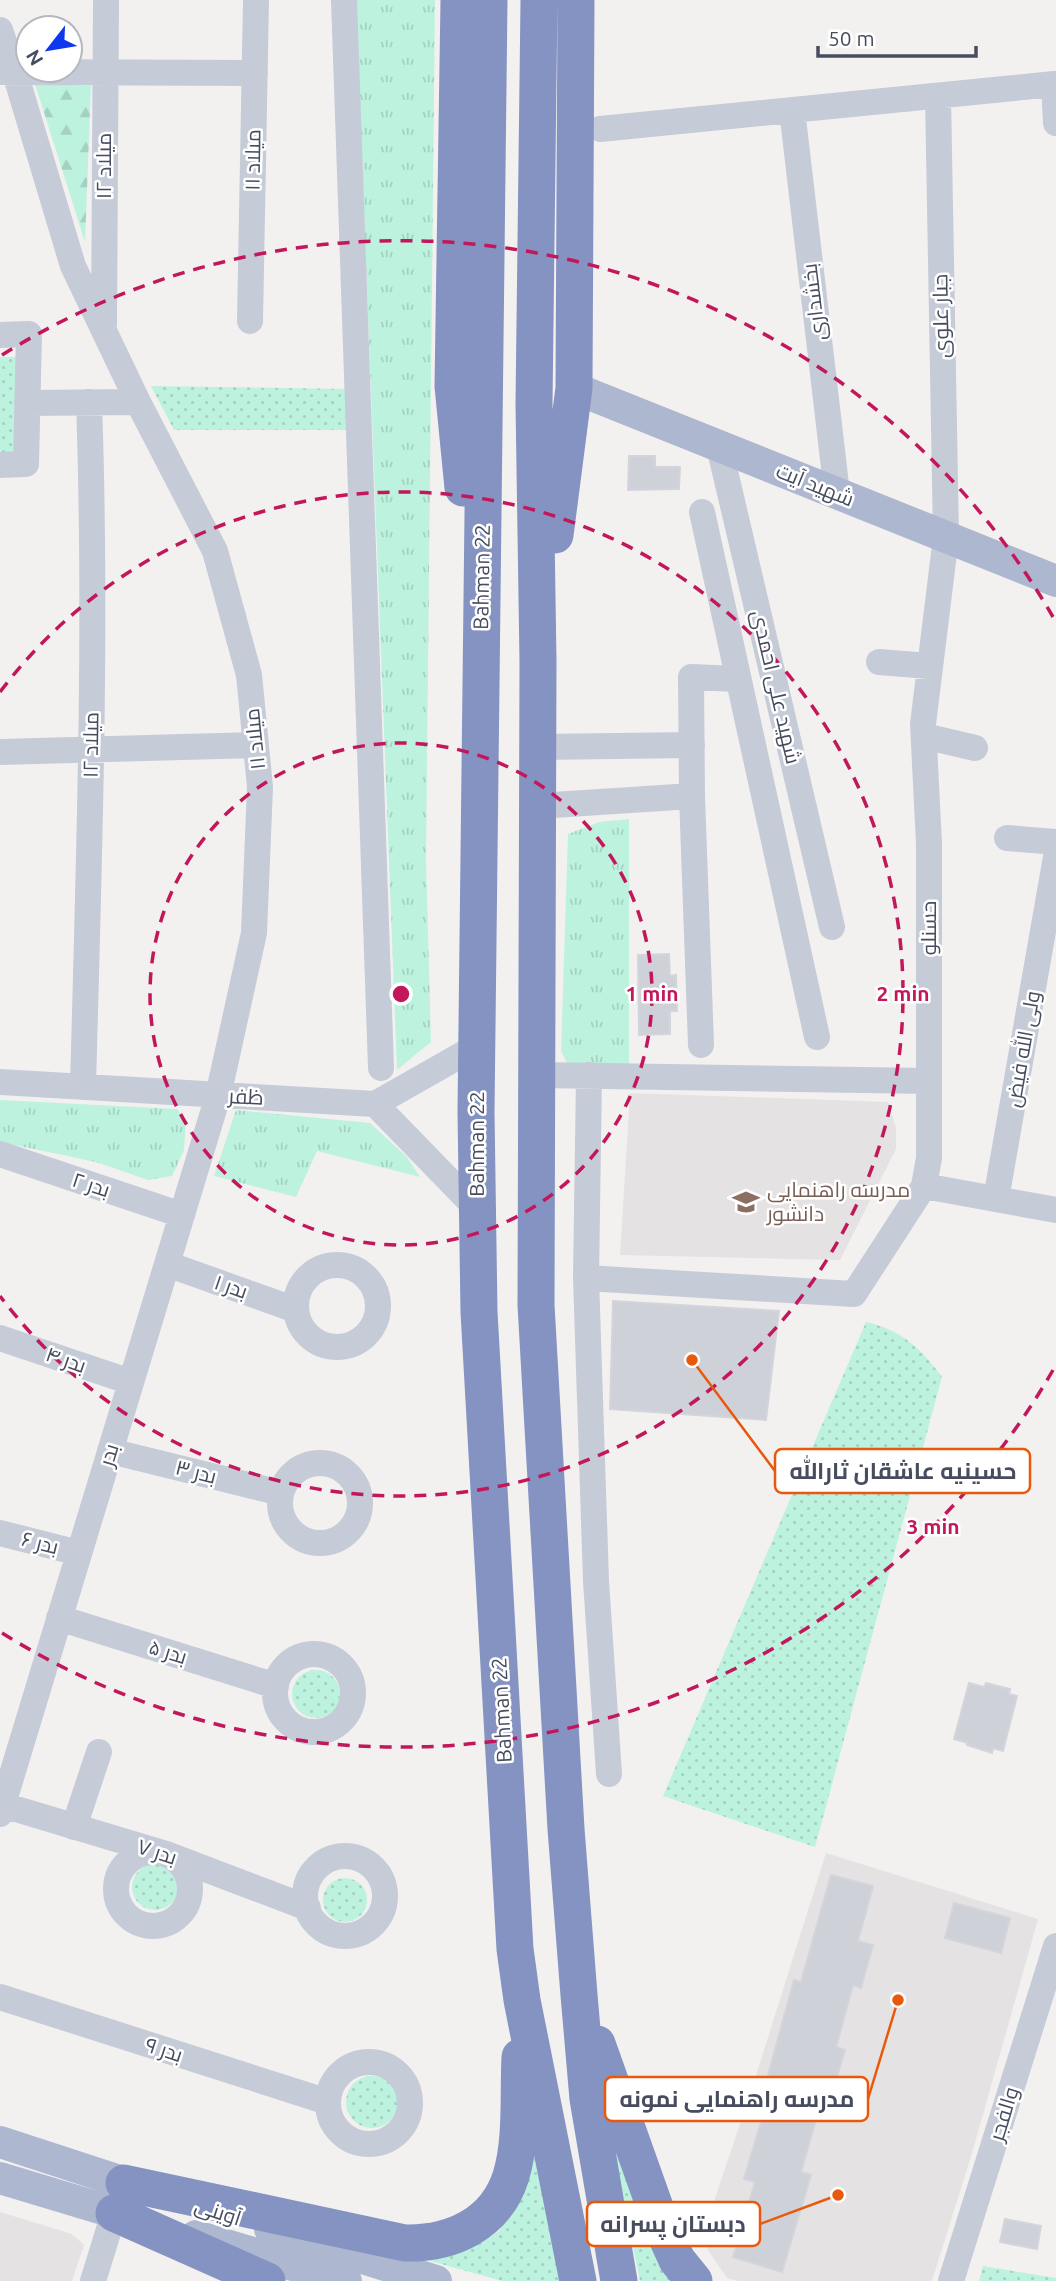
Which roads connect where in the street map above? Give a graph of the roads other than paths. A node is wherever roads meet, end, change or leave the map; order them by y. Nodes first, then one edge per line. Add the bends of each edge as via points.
1 (106, 0) edge
2 (256, 0) edge
3 (344, 0) edge
4 (459, 0) edge
5 (489, 0) edge
6 (539, 0) edge
7 (576, 0) edge
8 (0, 30) edge
9 (8, 72) edge
10 (104, 73) junction
11 (255, 73) junction
12 (938, 96) junction
13 (792, 110) junction
14 (1056, 122) edge
15 (600, 129) dead end
16 (250, 321) dead end
17 (104, 332) junction
18 (0, 335) edge
19 (574, 388) junction
20 (89, 402) junction
21 (138, 402) junction
22 (27, 403) junction
23 (719, 446) junction
24 (0, 465) edge
25 (837, 493) junction
26 (702, 513) dead end
27 (946, 537) junction
28 (1056, 580) edge
29 (538, 661) junction
30 (878, 663) dead end
31 (929, 666) junction
32 (481, 673) junction
33 (738, 679) junction
34 (924, 736) junction
35 (256, 745) junction
36 (692, 745) junction
37 (538, 747) junction
38 (975, 748) dead end
39 (92, 749) junction
40 (0, 752) edge
41 (692, 796) junction
42 (538, 806) junction
43 (1007, 838) dead end
44 (1056, 842) edge
45 (1056, 857) edge
46 (832, 927) dead end
47 (817, 1037) dead end
48 (701, 1045) dead end
49 (477, 1046) junction
50 (381, 1068) dead end
51 (538, 1075) junction
52 (589, 1075) junction
53 (929, 1081) junction
54 (0, 1082) edge
55 (83, 1087) junction
56 (218, 1096) junction
57 (375, 1104) junction
58 (0, 1154) edge
59 (924, 1186) junction
60 (996, 1199) junction
61 (477, 1209) junction
62 (1056, 1210) edge
63 (182, 1215) junction
64 (167, 1264) junction
65 (586, 1278) junction
66 (296, 1310) dead end
67 (0, 1338) edge
68 (131, 1382) junction
69 (110, 1451) junction
70 (281, 1493) dead end
71 (0, 1533) edge
72 (79, 1553) junction
73 (59, 1618) junction
74 (276, 1686) dead end
75 (11, 1737) edge
76 (99, 1752) dead end
77 (609, 1774) dead end
78 (1, 1810) edge
79 (74, 1827) junction
80 (307, 1908) dead end
81 (1056, 1946) edge
82 (579, 1995) junction
83 (0, 1997) edge
84 (522, 2000) junction
85 (328, 2102) dead end
86 (0, 2142) edge
87 (0, 2178) edge
88 (119, 2198) junction
89 (93, 2281) edge
90 (267, 2281) edge
91 (346, 2281) edge
92 (436, 2281) edge
93 (578, 2281) edge
94 (619, 2281) edge
95 (694, 2281) edge
96 (951, 2281) edge

1 - 10 street, میلاد ۱۲
2 - 11 street, میلاد ۱۱
3 - 50 street
4 - 32 highway via 453,386
5 - 32 highway, Bahman 22
6 - 29 highway via 534,404
7 - 19 highway
8 - 9 street, میلاد ۱۲
9 - 10 street
9 - 17 street, میلاد ۱۲ via 73,267
10 - 11 street
10 - 17 street, میلاد ۱۲
11 - 16 street, میلاد ۱۱
12 - 13 street
12 - 14 street via 1054,84
12 - 27 street, جبار علوی
13 - 15 street
13 - 25 street, بخشداری
17 - 21 street, میلاد ۱۲
18 - 22 street via 29,334
19 - 23 main road, شهید آیت
19 - 29 highway
20 - 21 street
20 - 22 street
20 - 39 street, میلاد ۱۲
21 - 35 street, میلاد ۱۱ via 215,551 248,675
22 - 24 street via 26,464
23 - 25 main road, شهید آیت
23 - 46 street, شهید علی احمدی
25 - 27 main road, شهید آیت
26 - 33 street
27 - 28 main road, شهید آیت
27 - 31 street, حسنلو
29 - 37 highway
30 - 31 street
31 - 34 street, حسنلو
32 - 49 highway, Bahman 22
33 - 36 street via 691,677
33 - 47 street
34 - 38 street
34 - 53 street, حسنلو
35 - 39 street
35 - 56 street, میلاد ۱۱ via 260,787 254,933
36 - 37 street
36 - 41 street
37 - 42 highway
39 - 40 street
39 - 55 street, میلاد ۱۲
41 - 42 street
41 - 48 street
42 - 51 highway
43 - 44 street
45 - 60 street, ولی الله فیض
49 - 57 street
49 - 61 highway, Bahman 22
51 - 52 street
51 - 82 highway via 536,1306
52 - 53 street
52 - 65 street
53 - 59 street, حسنلو via 929,1158
54 - 55 street, ظفر
55 - 56 street, ظفر
56 - 57 street, ظفر
56 - 63 street, بدر
57 - 61 street
58 - 63 street, بدر ۲
59 - 60 street
59 - 65 street via 854,1294
60 - 62 street
61 - 84 highway, Bahman 22 via 515,1949
63 - 64 street, بدر
64 - 66 street, بدر ۱
64 - 68 street, بدر
65 - 77 street via 596,1581
67 - 68 street, بدر ۴
68 - 69 street, بدر
69 - 70 street, بدر ۳
69 - 72 street, بدر
71 - 72 street, بدر ۶
72 - 73 street, بدر
73 - 74 street, بدر ۵
73 - 75 street, بدر
75 - 78 street, بدر
76 - 79 street
78 - 79 street, بدر ۷
79 - 80 street, بدر ۷ via 166,1854
81 - 96 street, والفجر
82 - 94 highway via 589,2099
82 - 95 highway via 662,2227 677,2260
83 - 85 street, بدر ۹
84 - 88 highway via 511,2177 498,2203 478,2224 452,2238 405,2243
84 - 93 highway, Bahman 22
86 - 88 main road, آوینی
87 - 88 main road, آوینی
88 - 89 street
88 - 90 highway
88 - 91 main road, آوینی via 219,2242
88 - 92 main road, آوینی

